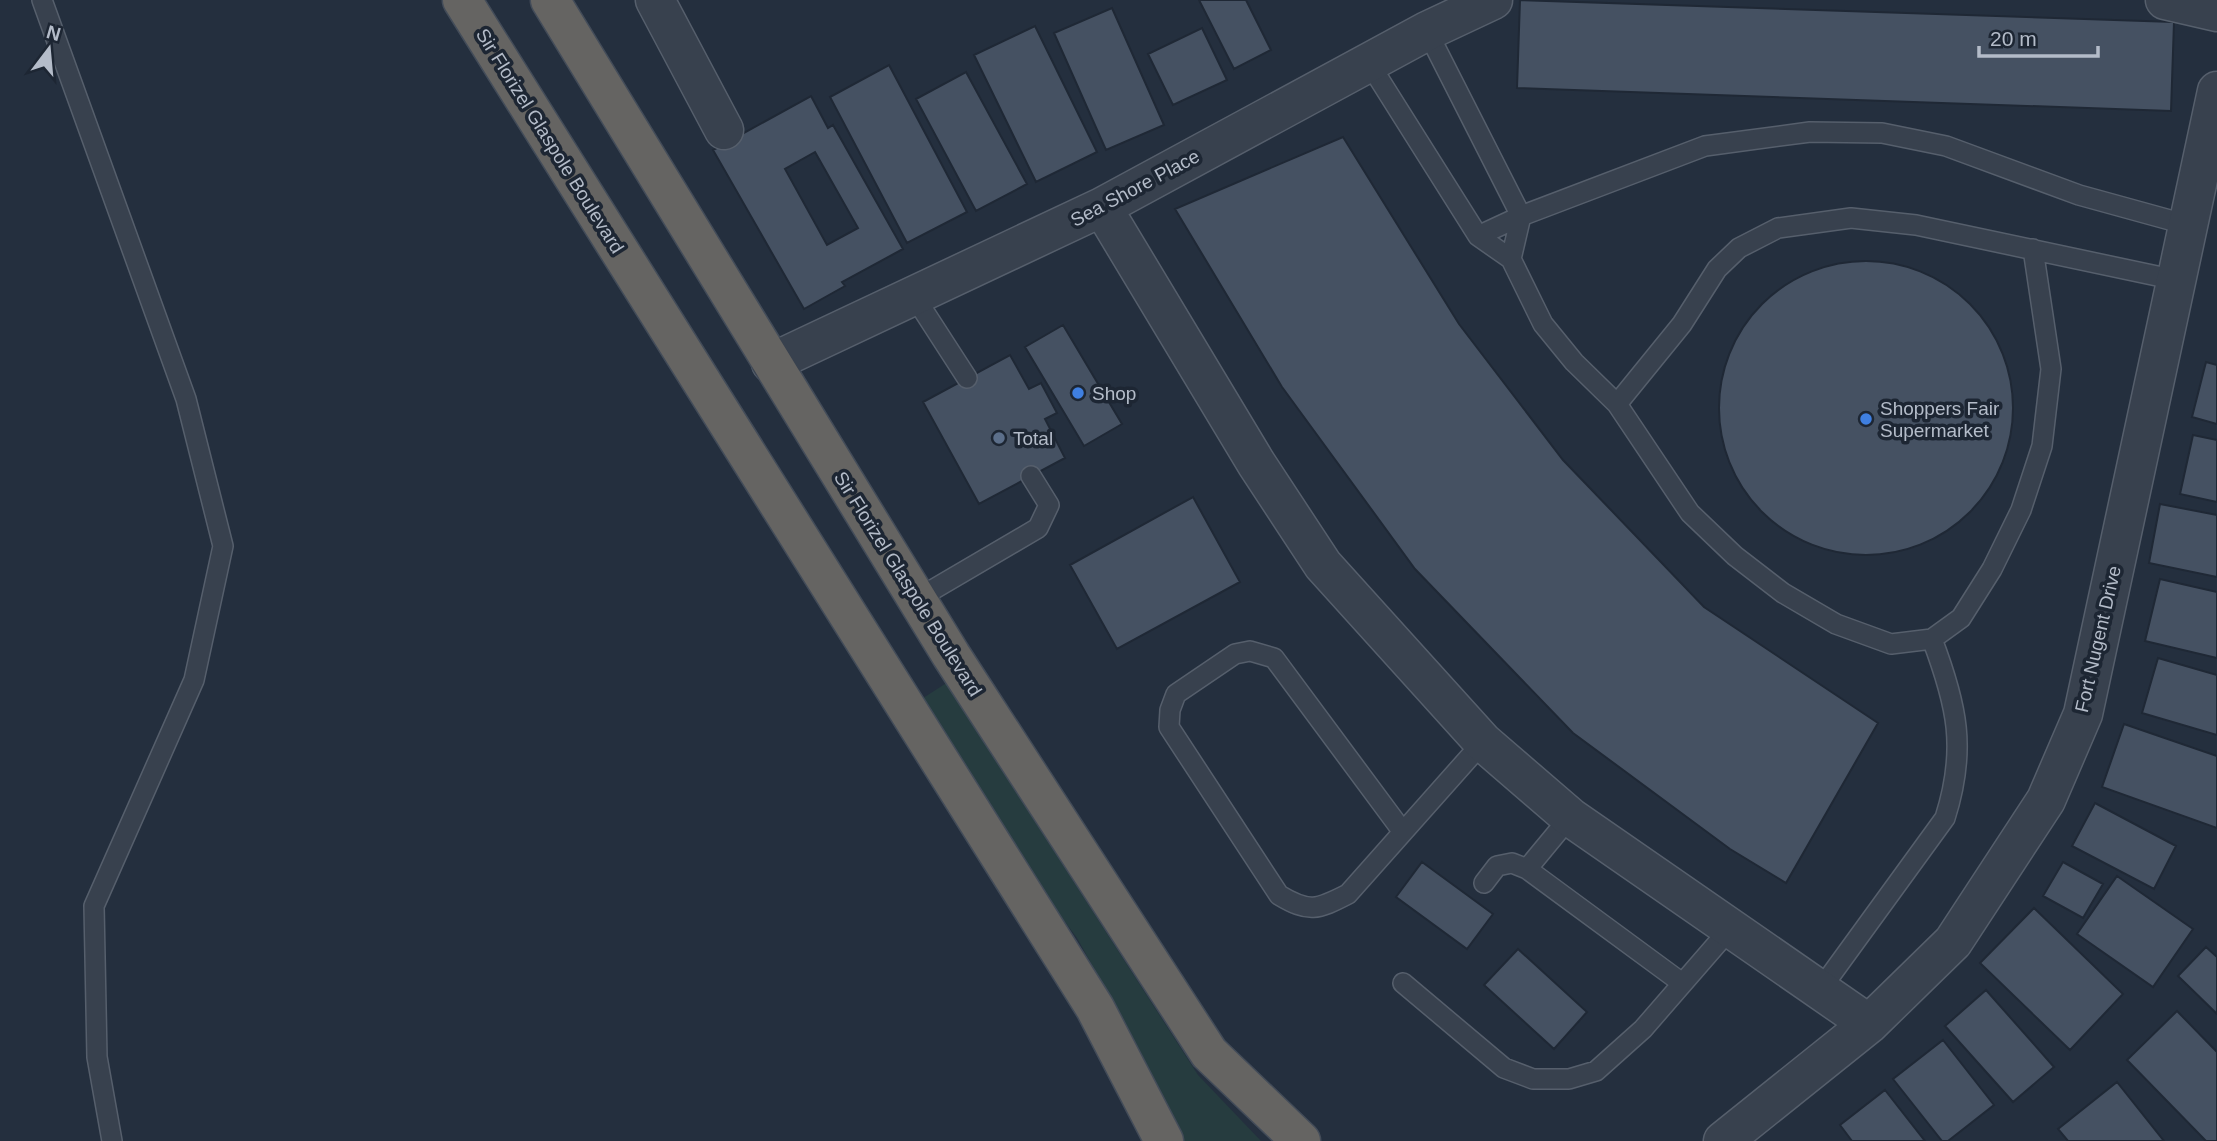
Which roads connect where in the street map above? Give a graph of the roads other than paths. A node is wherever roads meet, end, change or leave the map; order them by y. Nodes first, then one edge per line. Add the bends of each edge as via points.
1 (41, 0) edge
2 (462, 0) edge
3 (550, 0) edge
4 (655, 0) edge
5 (1493, 0) edge
6 (2165, 0) edge
7 (2217, 12) edge
8 (1427, 31) junction
9 (1368, 63) junction
10 (2217, 91) edge
11 (724, 130) dead end
12 (1102, 207) junction
13 (1521, 216) junction
14 (2188, 225) junction
15 (1478, 236) junction
16 (2034, 249) junction
17 (1511, 259) junction
18 (2176, 280) junction
19 (914, 296) junction
20 (771, 363) junction
21 (967, 378) dead end
22 (1616, 404) junction
23 (1031, 475) dead end
24 (916, 599) junction
25 (1932, 639) junction
26 (1482, 742) junction
27 (1570, 817) junction
28 (1403, 832) junction
29 (1527, 869) junction
30 (1484, 883) dead end
31 (1729, 930) junction
32 (1403, 983) dead end
33 (1682, 984) junction
34 (1821, 990) junction
35 (1869, 1024) junction
36 (112, 1141) edge
37 (1164, 1141) edge
38 (1301, 1141) edge
39 (1723, 1141) edge

1 - 36 lane via 186,399 223,546 194,680 94,906 97,1057
2 - 37 highway, Sir Florizel Glaspole Boulevard via 1096,1008
3 - 20 highway, Sir Florizel Glaspole Boulevard
4 - 11 street
5 - 8 street, Sea Shore Place
6 - 7 street
8 - 9 street, Sea Shore Place
8 - 13 lane
9 - 12 street, Sea Shore Place
9 - 15 lane
10 - 14 street, Fort Nugent Drive
12 - 19 street, Sea Shore Place
12 - 26 street via 1323,565
13 - 14 lane via 1705,146 1810,132 1882,133 1946,146 2079,195
13 - 15 lane
13 - 17 lane
14 - 18 street, Fort Nugent Drive
15 - 17 lane
16 - 18 lane
16 - 22 lane via 1916,225 1851,218 1778,228 1739,248 1717,269 1682,324
16 - 25 lane via 2051,369 2042,446 2021,510 1992,569 1961,618
17 - 22 lane via 1543,324
18 - 35 street, Fort Nugent Drive via 2083,714 2046,800 1953,942
19 - 20 street, Sea Shore Place
19 - 21 lane
20 - 24 highway, Sir Florizel Glaspole Boulevard
22 - 25 lane via 1690,513 1783,593 1836,624 1891,644
23 - 24 lane via 1049,505 1038,528
24 - 38 highway, Sir Florizel Glaspole Boulevard via 1209,1053
25 - 34 lane via 1952,691 1958,742 1956,785 1945,818
26 - 27 street
26 - 28 lane
27 - 29 lane
27 - 31 street
28 - 28 lane via 1348,894 1322,907 1301,908 1279,895 1169,727 1176,694 1235,654 1250,651 1274,658
29 - 30 lane via 1513,863 1497,866
29 - 33 lane
31 - 33 lane
31 - 34 street
32 - 33 lane via 1504,1068 1533,1079 1569,1079 1596,1071 1643,1029
34 - 35 street
35 - 39 street, Fort Nugent Drive

